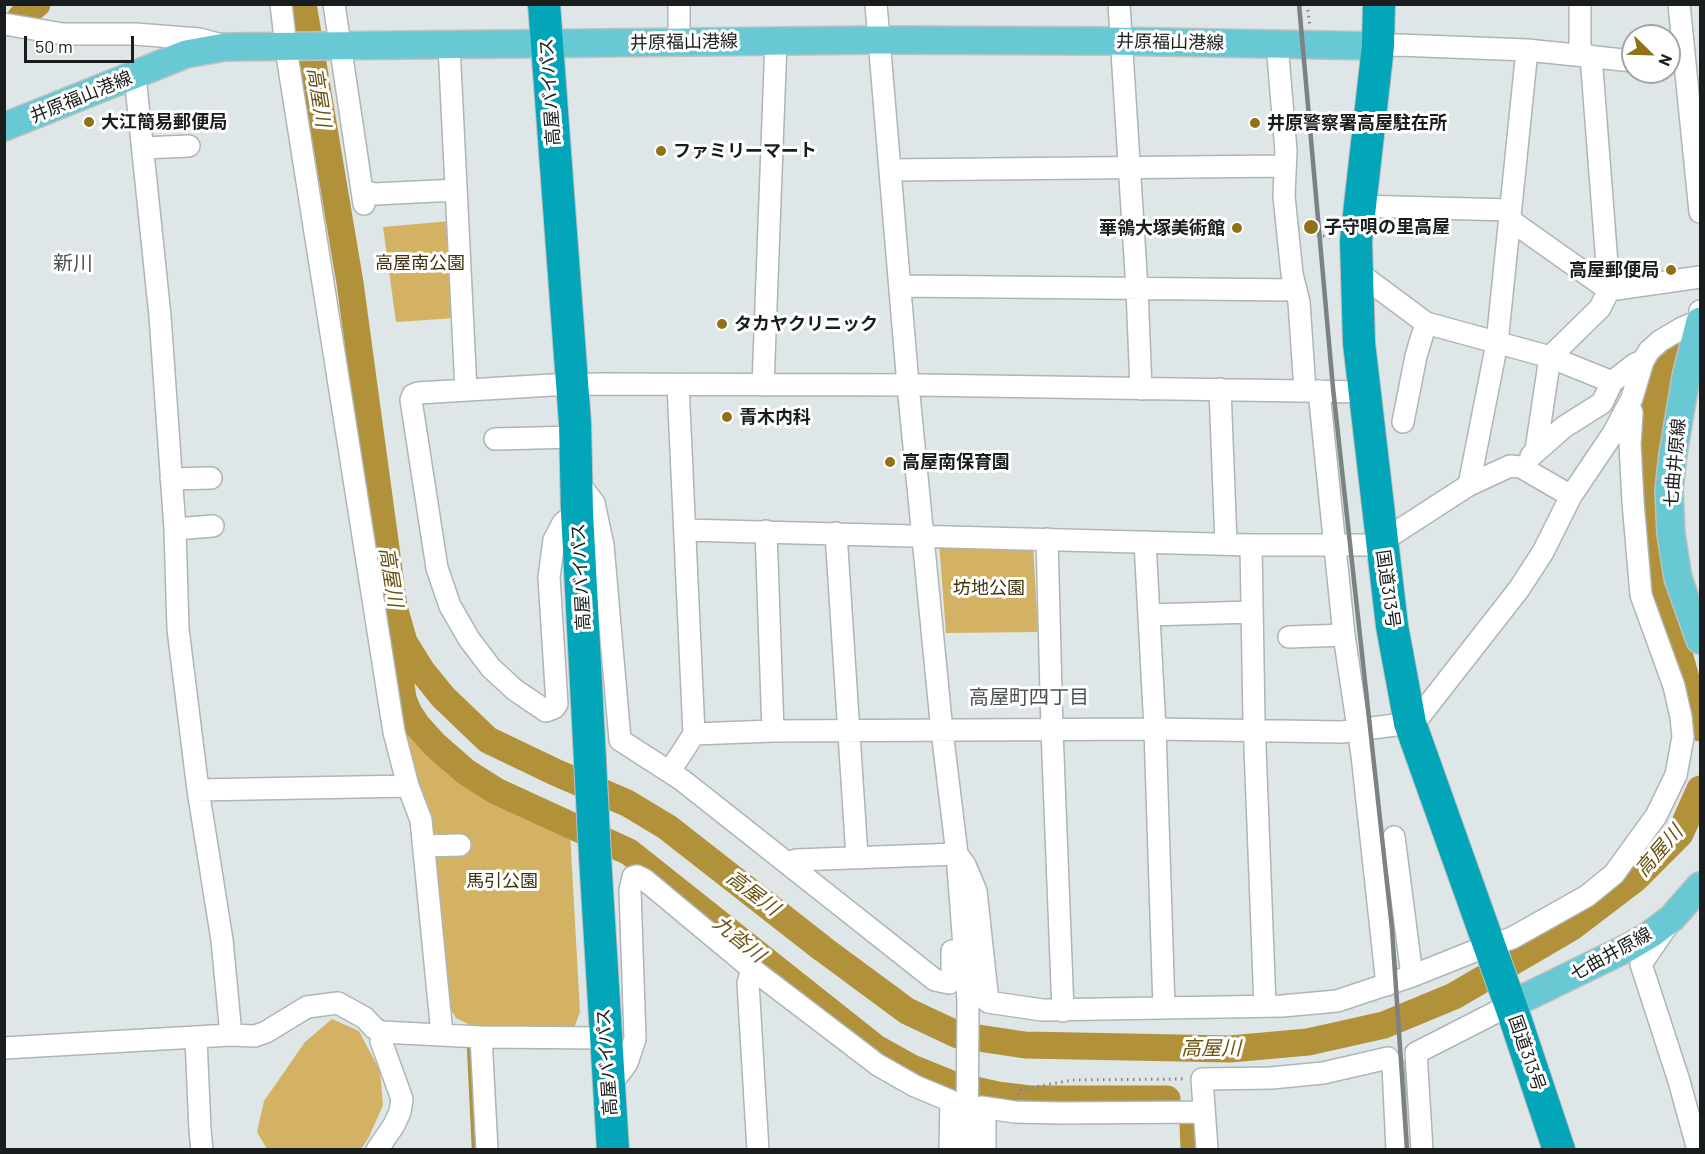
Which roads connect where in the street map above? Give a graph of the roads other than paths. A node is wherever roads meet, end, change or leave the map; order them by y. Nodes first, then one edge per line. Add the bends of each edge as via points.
1 (281, 4) edge
2 (334, 4) edge
3 (544, 4) edge
4 (679, 4) edge
5 (876, 4) edge
6 (1119, 4) edge
7 (1379, 4) edge
8 (1580, 4) edge
9 (1679, 4) edge
10 (4, 24) edge
11 (879, 40) junction
12 (776, 41) junction
13 (679, 42) junction
14 (1122, 42) junction
15 (1277, 44) junction
16 (289, 45) junction
17 (337, 45) junction
18 (449, 45) junction
19 (547, 45) junction
20 (1378, 46) junction
21 (225, 47) junction
22 (1527, 50) junction
23 (1586, 56) junction
24 (1621, 60) edge
25 (1685, 60) edge
26 (135, 76) junction
27 (4, 127) edge
28 (189, 146) dead end
29 (143, 148) junction
30 (1285, 166) junction
31 (1129, 167) junction
32 (890, 170) junction
33 (456, 190) junction
34 (1358, 206) junction
35 (1701, 212) edge
36 (1510, 215) junction
37 (1356, 277) junction
38 (1701, 277) edge
39 (901, 286) junction
40 (1137, 289) junction
41 (1296, 290) junction
42 (1610, 290) junction
43 (1700, 320) edge
44 (1426, 323) junction
45 (1497, 343) junction
46 (1550, 357) junction
47 (1643, 361) junction
48 (1612, 382) junction
49 (763, 384) junction
50 (678, 385) junction
51 (908, 385) junction
52 (573, 386) junction
53 (1142, 389) junction
54 (1220, 389) junction
55 (466, 390) junction
56 (1312, 391) junction
57 (1364, 392) junction
58 (1628, 404) junction
59 (1403, 422) dead end
60 (576, 436) junction
61 (495, 438) dead end
62 (1536, 450) junction
63 (1521, 468) junction
64 (211, 478) dead end
65 (171, 479) junction
66 (577, 481) junction
67 (1469, 485) junction
68 (1571, 496) junction
69 (578, 512) junction
70 (213, 526) dead end
71 (175, 529) junction
72 (685, 530) junction
73 (766, 531) junction
74 (836, 533) junction
75 (924, 535) junction
76 (1047, 539) junction
77 (1145, 542) junction
78 (1381, 542) junction
79 (1226, 543) junction
80 (1251, 545) junction
81 (1335, 545) junction
82 (1251, 612) junction
83 (1149, 615) junction
84 (1344, 635) junction
85 (1289, 637) dead end
86 (1701, 640) edge
87 (1410, 723) junction
88 (1155, 729) junction
89 (1052, 730) junction
90 (1357, 730) junction
91 (773, 731) junction
92 (942, 731) junction
93 (848, 732) junction
94 (1255, 732) junction
95 (694, 734) junction
96 (670, 771) junction
97 (408, 786) junction
98 (198, 790) junction
99 (1394, 837) dead end
100 (460, 845) dead end
101 (424, 846) junction
102 (957, 854) junction
103 (856, 857) junction
104 (789, 863) junction
105 (1701, 886) edge
106 (1672, 918) junction
107 (1489, 948) junction
108 (752, 969) junction
109 (1412, 976) junction
110 (1387, 985) junction
111 (1509, 1000) junction
112 (1265, 1006) junction
113 (1164, 1008) junction
114 (1063, 1011) junction
115 (381, 1032) junction
116 (442, 1034) junction
117 (231, 1035) junction
118 (481, 1037) junction
119 (196, 1038) junction
120 (606, 1038) junction
121 (4, 1048) edge
122 (1393, 1065) junction
123 (1417, 1069) junction
124 (609, 1088) junction
125 (969, 1103) junction
126 (1204, 1112) junction
127 (202, 1149) edge
128 (377, 1149) edge
129 (487, 1149) edge
130 (613, 1149) edge
131 (758, 1149) edge
132 (950, 1149) edge
133 (967, 1149) edge
134 (985, 1149) edge
135 (1206, 1149) edge
136 (1397, 1149) edge
137 (1422, 1149) edge
138 (1559, 1149) edge
139 (1698, 1149) edge

1 - 16 street
2 - 17 street
3 - 19 highway, 高屋バイパス
4 - 13 street
5 - 11 street
6 - 14 street
7 - 20 highway, 国道313号
8 - 23 street
9 - 25 street
10 - 21 street via 63,34 199,39
11 - 12 main road, 井原福山港線
11 - 14 main road, 井原福山港線
11 - 32 street
12 - 13 main road, 井原福山港線
12 - 49 street
13 - 19 main road, 井原福山港線
14 - 15 main road, 井原福山港線
14 - 31 street
15 - 20 main road, 井原福山港線
15 - 30 street
16 - 17 main road, 井原福山港線
16 - 21 main road, 井原福山港線
16 - 97 street via 394,732
17 - 18 main road, 井原福山港線
17 - 33 street via 363,198
18 - 19 main road, 井原福山港線
18 - 33 street
19 - 52 highway, 高屋バイパス
20 - 22 street
20 - 34 highway, 国道313号
21 - 26 main road, 井原福山港線 via 186,54
22 - 23 street
22 - 36 street
23 - 24 street
23 - 42 street
25 - 35 street
26 - 27 main road, 井原福山港線
26 - 29 street
28 - 29 street
29 - 65 street
30 - 31 street
30 - 41 street via 1284,196
31 - 32 street
31 - 40 street
32 - 39 street
33 - 55 street
34 - 36 street
34 - 37 highway, 国道313号
36 - 42 street
36 - 45 street
37 - 44 street via 1368,280
37 - 57 highway, 国道313号
38 - 42 street
39 - 40 street
39 - 51 street
40 - 41 street
40 - 53 street
41 - 56 street
42 - 46 street via 1600,308
43 - 47 street via 1660,341
43 - 86 main road, 七曲井原線 via 1686,377 1670,490 1678,578
44 - 45 street
44 - 59 street
45 - 46 street
45 - 67 street
46 - 48 street
46 - 62 street
47 - 48 street
47 - 58 street
48 - 62 street via 1602,403
49 - 50 street
49 - 51 street
50 - 52 street
50 - 72 street
51 - 53 street
51 - 75 street
52 - 55 street
52 - 60 highway, 高屋バイパス
53 - 54 street
54 - 56 street
54 - 79 street
55 - 69 street via 418,393 411,400 437,568 450,606 491,668 546,711 557,704 549,577 554,540 562,523
56 - 57 street
56 - 81 street
57 - 78 highway, 国道313号
58 - 68 street via 1601,454
58 - 107 street via 1632,413 1632,491 1641,595 1674,686 1683,737 1680,759 1656,816 1614,874 1547,920
60 - 61 street
60 - 66 highway, 高屋バイパス
62 - 63 street
63 - 67 street via 1510,466
63 - 68 street
64 - 65 street
65 - 71 street
66 - 69 highway, 高屋バイパス
66 - 96 street via 594,503 603,545 620,740
67 - 78 street
68 - 87 street via 1544,552 1519,589 1419,717
69 - 120 highway, 高屋バイパス
70 - 71 street
71 - 98 street via 178,629
72 - 73 street
72 - 95 street
73 - 74 street
73 - 91 street
74 - 75 street
74 - 93 street
75 - 76 street
75 - 92 street
76 - 77 street
76 - 89 street
77 - 79 street
77 - 83 street
78 - 81 street
78 - 87 highway, 国道313号
79 - 80 street
80 - 81 street
80 - 82 street
81 - 84 street
82 - 83 street
82 - 94 street
83 - 88 street
84 - 85 street
84 - 90 street
87 - 90 street
87 - 107 highway, 国道313号
88 - 89 street
88 - 94 street
88 - 113 street
89 - 92 street
89 - 114 street
90 - 94 street
90 - 110 street
91 - 93 street
91 - 95 street
92 - 93 street
92 - 102 street
93 - 103 street
94 - 112 street
95 - 96 street
96 - 104 street
97 - 98 street
97 - 101 street via 421,820
98 - 117 street via 222,940
99 - 109 street
100 - 101 street
101 - 116 street
102 - 103 street
102 - 104 street via 945,868 953,970 949,983 935,980
102 - 114 street via 976,891 988,1002
102 - 125 street via 968,1000
103 - 104 street
105 - 106 main road, 七曲井原線
106 - 111 main road, 七曲井原線 via 1629,947
106 - 139 street via 1641,964
107 - 109 street
107 - 111 highway, 国道313号
108 - 124 street via 645,880 633,877 630,890 634,1039 627,1063
108 - 125 street via 878,1065 915,1086
108 - 131 street via 748,983
109 - 110 street
110 - 112 street via 1337,1001
111 - 123 street via 1416,1053
111 - 138 highway, 国道313号
112 - 113 street
113 - 114 street
115 - 116 street
115 - 117 street via 338,1003 307,1007 255,1036
115 - 128 street via 402,1099 394,1125
116 - 118 street
117 - 119 street
118 - 120 street
118 - 129 street
119 - 121 street
119 - 127 street
120 - 124 highway, 高屋バイパス
122 - 123 street
122 - 126 street via 1388,1058 1323,1073 1202,1078
122 - 136 street
123 - 137 street
124 - 130 highway, 高屋バイパス
125 - 126 street via 1015,1112
125 - 132 street
125 - 133 street
125 - 134 street
126 - 135 street

